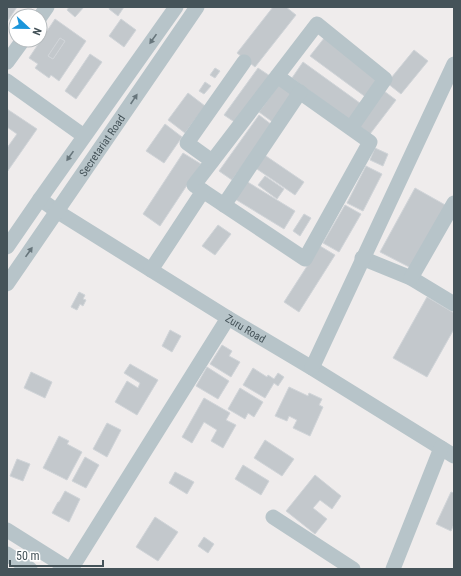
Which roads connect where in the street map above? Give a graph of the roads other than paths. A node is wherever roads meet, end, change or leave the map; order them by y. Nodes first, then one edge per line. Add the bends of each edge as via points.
1 (197, 7) edge
2 (169, 9) edge
3 (184, 25) junction
4 (17, 48) edge
5 (7, 62) edge
6 (244, 62) dead end
7 (454, 64) edge
8 (277, 76) junction
9 (7, 81) edge
10 (300, 92) junction
11 (351, 128) junction
12 (84, 136) junction
13 (212, 161) junction
14 (203, 191) junction
15 (40, 199) junction
16 (454, 202) edge
17 (224, 205) junction
18 (58, 212) junction
19 (7, 247) edge
20 (362, 258) junction
21 (151, 270) junction
22 (411, 278) junction
23 (7, 284) edge
24 (454, 304) edge
25 (228, 318) junction
26 (312, 368) junction
27 (441, 448) junction
28 (454, 456) edge
29 (273, 517) dead end
30 (7, 530) edge
31 (7, 554) edge
32 (30, 569) edge
33 (70, 569) edge
34 (354, 569) edge
35 (393, 569) edge

1 - 3 street, Secretariat Road
2 - 3 street
2 -> 12 street, Secretariat Road
18 -> 3 street, Secretariat Road
4 - 5 street
6 - 13 street via 187,143
7 - 20 street
8 - 10 street
8 - 11 street via 317,24 386,79
8 - 13 street
9 - 12 street
10 - 11 street
10 - 17 street
11 - 17 street via 370,142 305,259
12 -> 15 street, Secretariat Road
13 - 14 street via 194,185
14 - 17 street
14 - 21 street
15 - 18 street, Zuru Road
15 - 19 street, Secretariat Road
16 - 22 street
18 - 21 street, Zuru Road
23 -> 18 street, Secretariat Road
20 - 22 street
20 - 26 street
21 - 25 street, Zuru Road
22 - 24 street
25 - 26 street, Zuru Road
25 - 33 street
26 - 27 street, Zuru Road
27 - 28 street, Zuru Road
27 - 35 street
29 - 34 street
30 - 33 street
31 - 32 street

